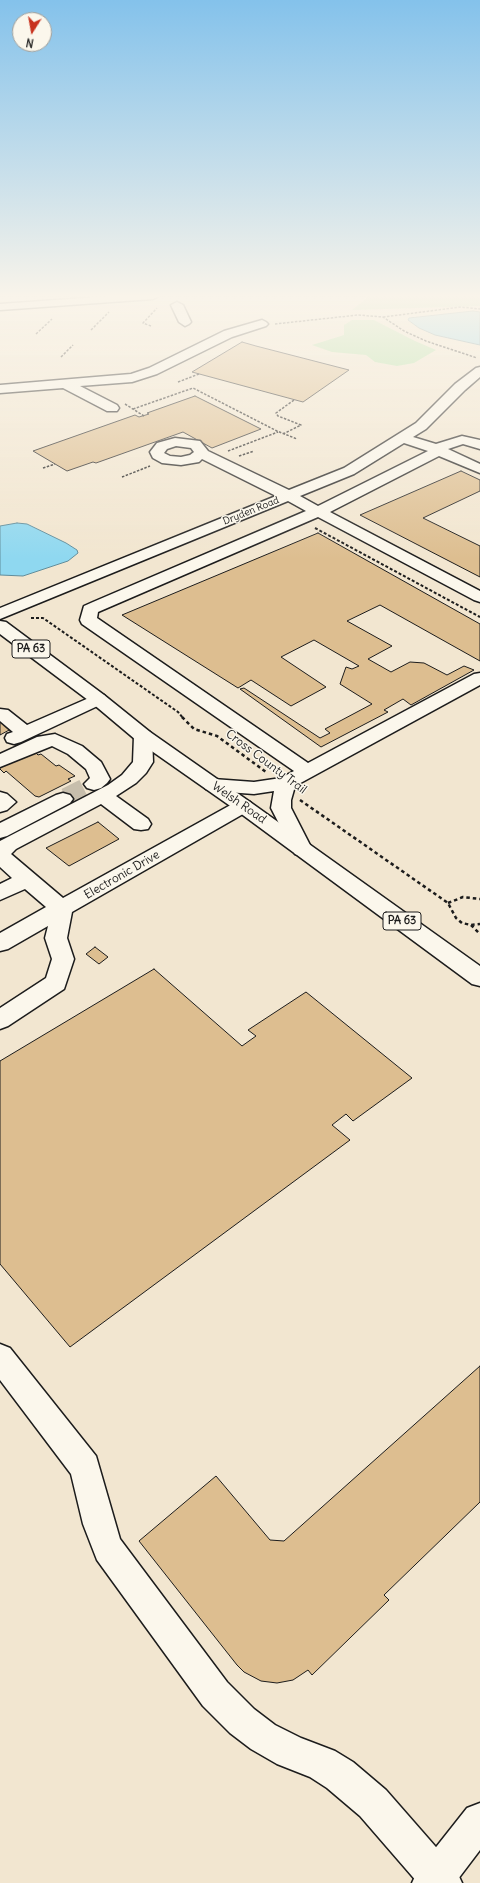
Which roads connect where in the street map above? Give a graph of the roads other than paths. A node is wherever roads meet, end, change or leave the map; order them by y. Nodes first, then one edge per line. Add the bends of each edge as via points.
1 (81, 384) edge
2 (464, 384) edge
3 (68, 385) junction
4 (0, 389) edge
5 (112, 408) dead end
6 (403, 438) junction
7 (480, 445) edge
8 (436, 449) junction
9 (201, 453) dead end
10 (480, 469) edge
11 (289, 496) junction
12 (315, 519) junction
13 (480, 597) edge
14 (0, 614) edge
15 (0, 626) edge
16 (480, 678) edge
17 (98, 699) junction
18 (2, 714) dead end
19 (26, 733) junction
20 (143, 736) junction
21 (0, 745) edge
22 (0, 761) edge
23 (307, 771) junction
24 (213, 785) junction
25 (283, 785) junction
26 (98, 790) junction
27 (0, 798) edge
28 (66, 798) tunnel mouth
29 (0, 806) edge
30 (243, 806) junction
31 (141, 824) dead end
32 (0, 831) edge
33 (302, 849) junction
34 (0, 853) edge
35 (0, 856) edge
36 (26, 879) junction
37 (0, 893) edge
38 (62, 910) junction
39 (0, 943) edge
40 (478, 973) edge
41 (0, 1020) edge
42 (0, 1357) edge
43 (480, 1821) edge
44 (437, 1880) edge

1 - 3 street
2 - 6 street, Dryden Road via 421,426
3 - 4 street
3 - 5 street
6 - 8 street
6 - 11 street, Dryden Road via 349,471
7 - 8 street via 462,440
8 - 10 street
8 - 12 street via 433,455
9 - 11 street
11 - 12 street
11 - 14 street, Dryden Road
12 - 13 street
12 - 23 street via 99,605 90,610 88,620
15 - 17 street, Welsh Road / PA 63
16 - 23 street
17 - 19 street
17 - 20 street, Welsh Road / PA 63
18 - 19 street
19 - 21 street
20 - 24 street, Welsh Road / PA 63
20 - 26 street via 142,762 139,769 129,779
22 - 26 street via 44,741 54,740 75,750 94,766 100,779
23 - 25 street
24 - 25 street via 254,788
24 - 30 street, Welsh Road / PA 63
25 - 33 street via 281,808
26 - 31 street
26 - 34 street via 8,844
27 - 29 street via 6,802
28 - 32 street
30 - 33 street, Welsh Road / PA 63
30 - 38 street, Electronic Drive
33 - 40 street, Welsh Road / PA 63
35 - 36 street
36 - 37 street
36 - 38 street
38 - 39 street, Electronic Drive
38 - 41 street via 56,938 63,959 56,982
42 - 44 street via 84,1468 108,1549 215,1694 242,1721 264,1737 322,1764 373,1802
43 - 44 street

